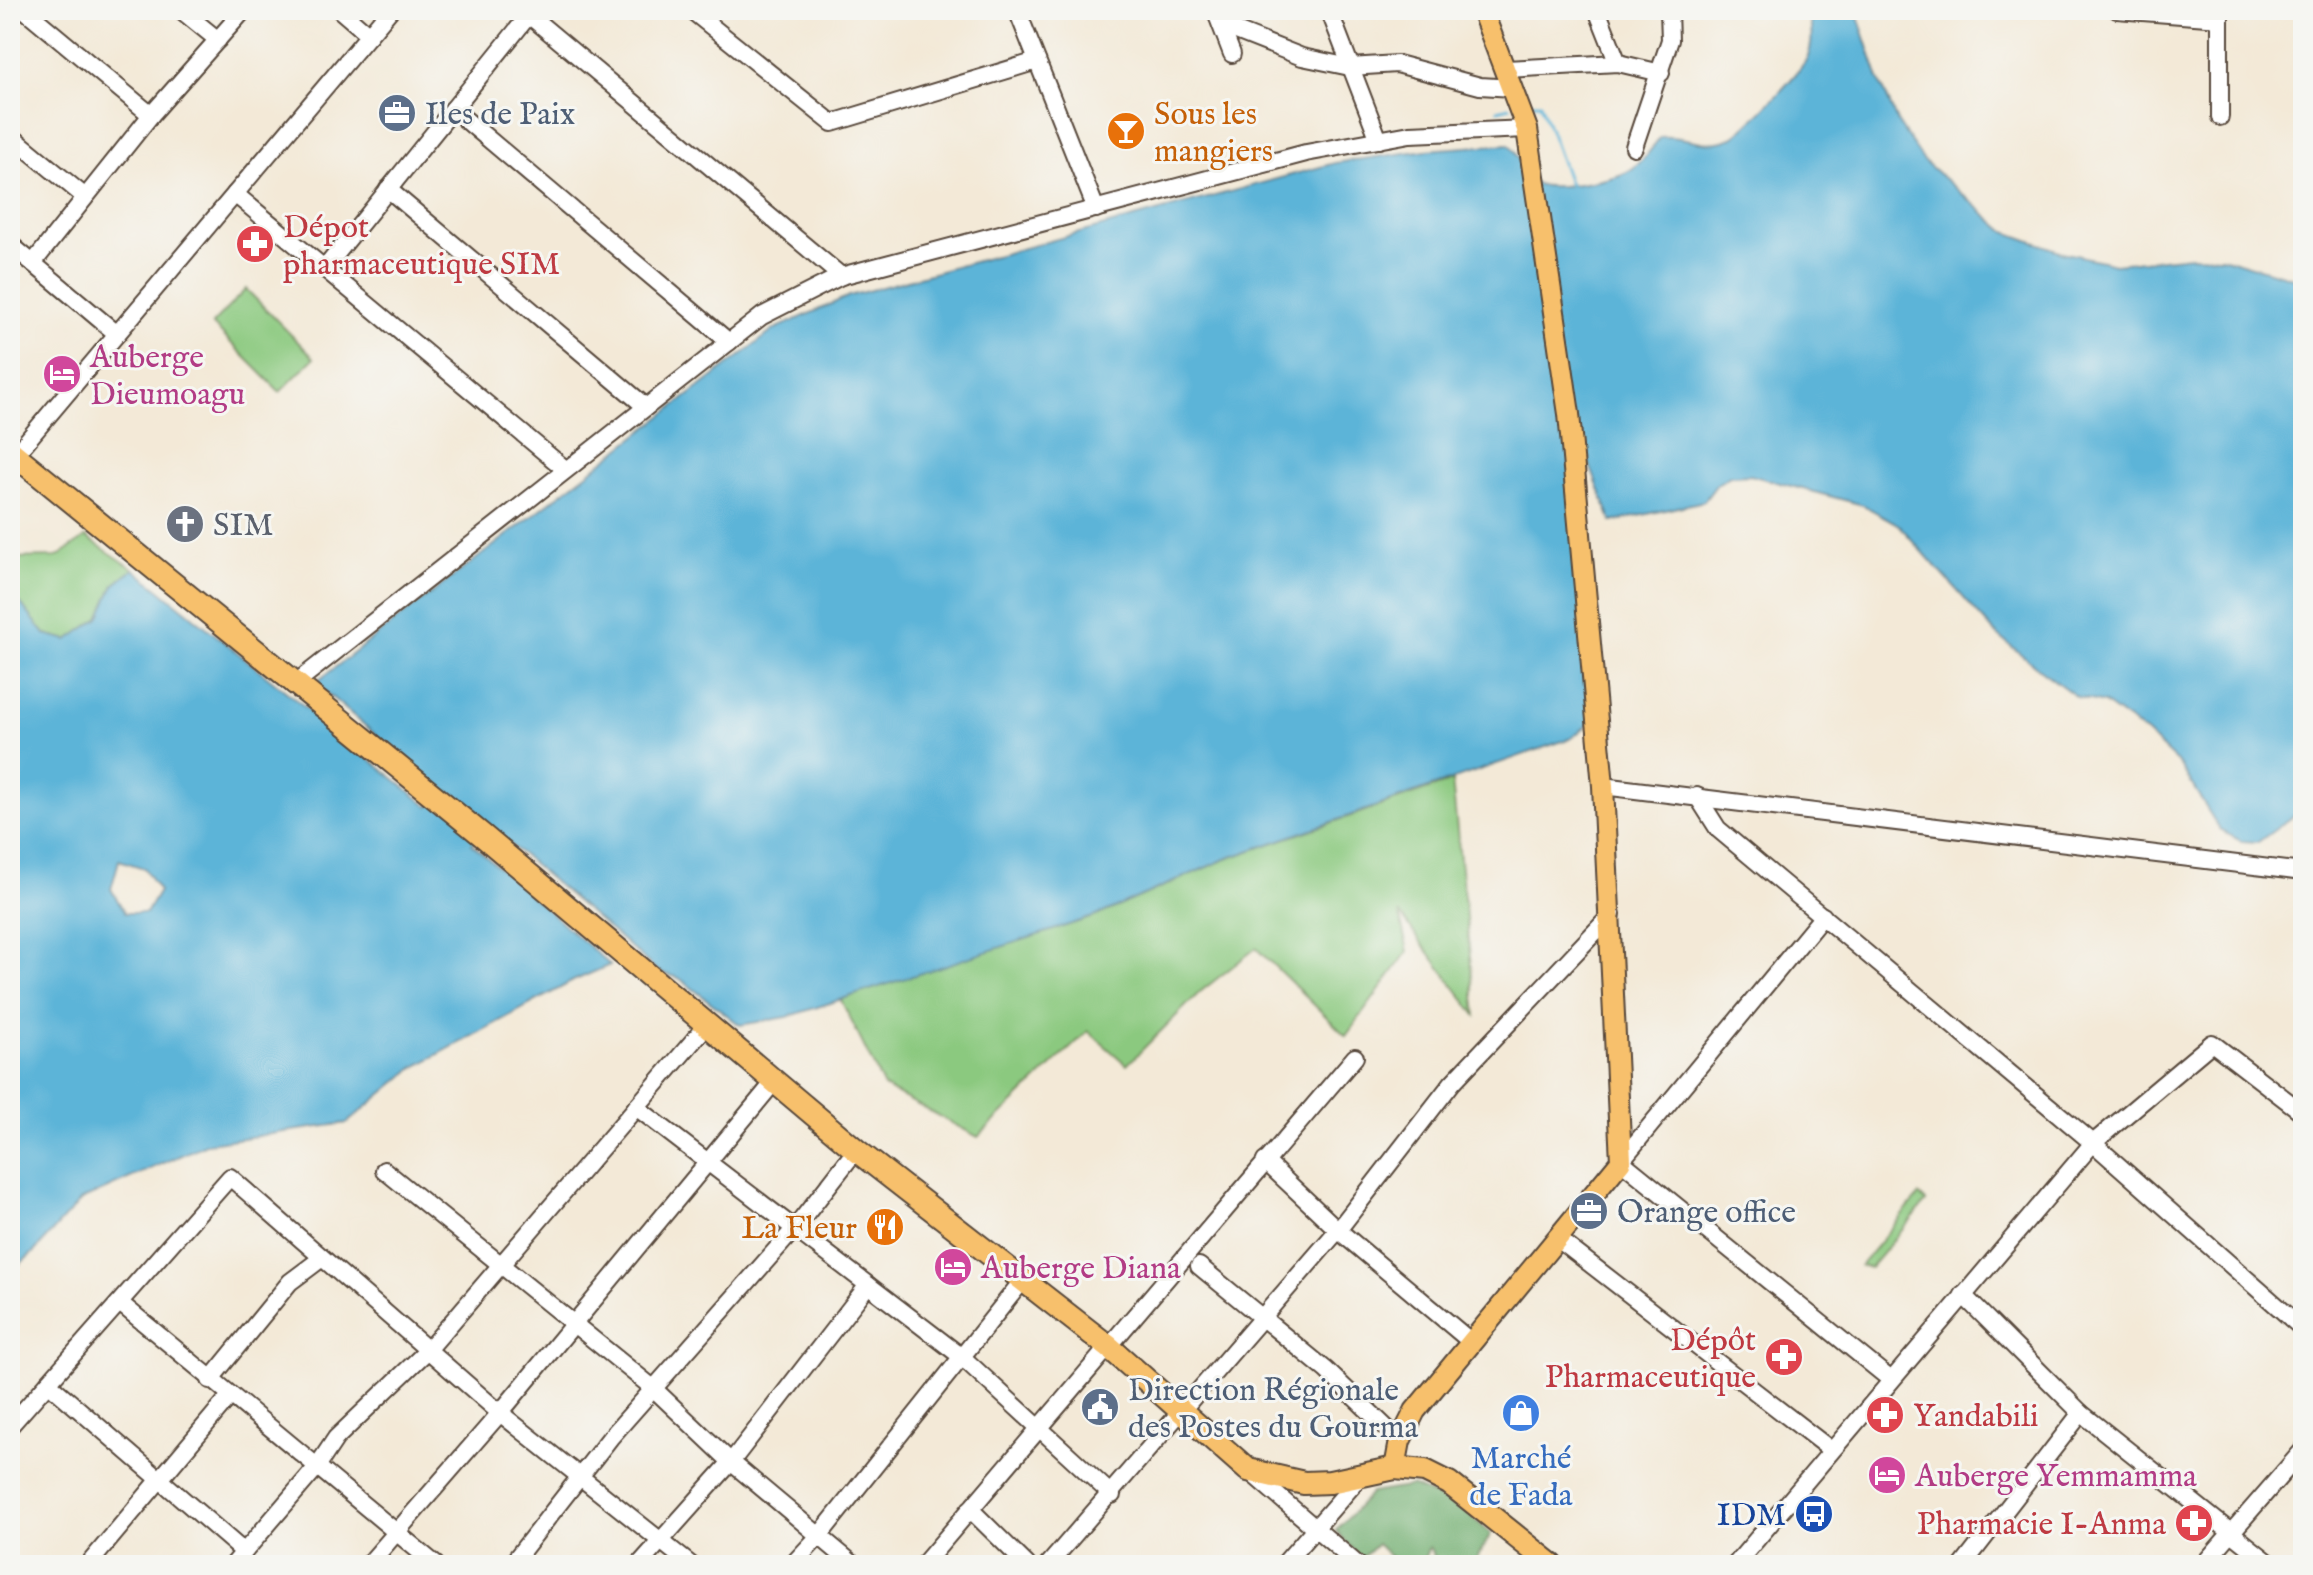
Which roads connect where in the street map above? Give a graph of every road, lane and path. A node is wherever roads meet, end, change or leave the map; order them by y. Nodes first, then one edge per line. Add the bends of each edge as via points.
1 (25, 10) edge
2 (181, 10) edge
3 (244, 10) edge
4 (340, 10) edge
5 (390, 10) edge
6 (691, 10) edge
7 (1017, 10) edge
8 (1329, 10) edge
9 (1482, 10) edge
10 (1597, 10) edge
11 (1669, 10) edge
12 (2117, 10) edge
13 (528, 12) edge
14 (2220, 14) edge
15 (1218, 17) edge
16 (369, 35) junction
17 (218, 40) junction
18 (1232, 54) dead end
19 (1037, 61) junction
20 (1618, 63) junction
21 (1350, 67) junction
22 (1661, 73) junction
23 (1517, 99) junction
24 (453, 109) junction
25 (151, 115) junction
26 (2220, 117) dead end
27 (10, 135) edge
28 (1379, 140) junction
29 (1634, 147) dead end
30 (388, 189) junction
31 (235, 194) junction
32 (85, 197) junction
33 (1096, 209) junction
34 (10, 244) edge
35 (33, 263) junction
36 (325, 268) junction
37 (841, 276) junction
38 (117, 334) junction
39 (729, 342) junction
40 (646, 407) junction
41 (12, 453) edge
42 (565, 469) junction
43 (293, 685) junction
44 (1603, 786) junction
45 (1697, 796) junction
46 (2303, 872) edge
47 (1612, 914) junction
48 (1823, 916) junction
49 (706, 1026) junction
50 (1355, 1057) dead end
51 (774, 1082) junction
52 (636, 1107) junction
53 (2303, 1113) edge
54 (2093, 1143) junction
55 (856, 1150) junction
56 (1265, 1161) junction
57 (1621, 1161) junction
58 (707, 1164) junction
59 (384, 1170) dead end
60 (796, 1227) junction
61 (1338, 1230) junction
62 (1558, 1239) junction
63 (322, 1258) junction
64 (500, 1266) junction
65 (1199, 1266) dead end
66 (1023, 1280) junction
67 (868, 1285) junction
68 (1963, 1295) junction
69 (120, 1303) junction
70 (1264, 1318) junction
71 (574, 1324) junction
72 (2303, 1329) edge
73 (1470, 1341) junction
74 (1109, 1347) junction
75 (427, 1351) junction
76 (962, 1357) junction
77 (210, 1380) junction
78 (1891, 1380) junction
79 (48, 1383) junction
80 (653, 1388) junction
81 (230, 1396) junction
82 (1182, 1411) junction
83 (500, 1413) junction
84 (2081, 1413) junction
85 (10, 1426) edge
86 (1038, 1426) junction
87 (1400, 1441) junction
88 (1831, 1450) junction
89 (2303, 1450) edge
90 (731, 1462) junction
91 (316, 1468) junction
92 (1395, 1468) junction
93 (1248, 1470) junction
94 (582, 1476) junction
95 (1360, 1477) junction
96 (158, 1481) junction
97 (1112, 1495) junction
98 (970, 1509) junction
99 (1315, 1527) junction
100 (2231, 1532) junction
101 (396, 1533) junction
102 (819, 1536) junction
103 (659, 1543) junction
104 (238, 1558) edge
105 (88, 1565) edge
106 (368, 1565) edge
107 (436, 1565) edge
108 (511, 1565) edge
109 (639, 1565) edge
110 (691, 1565) edge
111 (792, 1565) edge
112 (854, 1565) edge
113 (923, 1565) edge
114 (1027, 1565) edge
115 (1048, 1565) edge
116 (1283, 1565) edge
117 (1358, 1565) edge
118 (1552, 1565) edge
119 (1735, 1565) edge
120 (1963, 1565) edge
121 (2203, 1565) edge
122 (2272, 1565) edge

1 - 25 street
2 - 17 street
3 - 17 street
4 - 16 street
5 - 16 street
6 - 19 street via 832,123
7 - 19 street
8 - 21 street
9 - 23 main road
10 - 20 street
11 - 22 street via 1670,40
12 - 14 street
13 - 24 street
13 - 37 street
14 - 26 street
15 - 18 street
15 - 21 street via 1302,57
16 - 31 street
17 - 25 street
19 - 33 street
20 - 22 street
20 - 23 street
21 - 23 street via 1397,64
21 - 28 street
22 - 29 street
23 - 28 street
23 - 44 main road via 1571,428
24 - 30 street
24 - 39 street
25 - 32 street
27 - 32 street
28 - 33 street via 1306,153
30 - 36 street
30 - 40 street
31 - 36 street
31 - 38 street
32 - 35 street
33 - 37 street
34 - 35 street
35 - 38 street
36 - 42 street
37 - 39 street via 762,316
38 - 41 street
39 - 40 street
40 - 42 street
41 - 43 highway
42 - 43 street
43 - 49 highway via 482,835
44 - 45 street
44 - 47 main road
45 - 46 street
45 - 48 street via 1718,829
47 - 57 main road
47 - 61 street via 1452,1083
48 - 54 street
48 - 57 street
49 - 51 highway
49 - 52 street
50 - 56 street
51 - 55 highway
51 - 58 street
52 - 58 street
52 - 64 street
53 - 54 street via 2212,1043
54 - 68 street
54 - 72 street
55 - 60 street
55 - 66 highway
56 - 61 street
56 - 74 street
57 - 62 main road
57 - 78 street
58 - 60 street
58 - 71 street
59 - 64 street
60 - 67 street
60 - 80 street
61 - 70 street
61 - 73 street
62 - 73 main road
62 - 88 street
63 - 69 street via 230,1177
63 - 75 street
63 - 77 street via 290,1282
64 - 71 street
64 - 75 street
65 - 70 street
66 - 74 highway
66 - 76 street
67 - 76 street
67 - 90 street
68 - 78 street
68 - 84 street
69 - 77 street
69 - 79 street
70 - 82 street
70 - 87 street
71 - 80 street
71 - 83 street
73 - 87 main road via 1415,1411
74 - 82 highway
74 - 86 street
75 - 83 street
75 - 91 street via 336,1438
76 - 86 street
76 - 102 street
77 - 81 street
78 - 88 street
79 - 85 street
79 - 96 street
80 - 90 street
80 - 94 street
81 - 91 street
81 - 96 street
82 - 93 highway
82 - 97 street
83 - 94 street
83 - 101 street
84 - 100 street
84 - 120 street
86 - 97 street
86 - 98 street
87 - 92 main road
88 - 119 street
89 - 100 street
90 - 102 street
90 - 103 street
91 - 101 street
91 - 104 street
92 - 95 highway
92 - 118 highway via 1425,1471 1449,1483
93 - 95 highway via 1304,1483
93 - 99 street
94 - 103 street
94 - 108 street
95 - 99 street
96 - 104 street
96 - 105 street
97 - 115 street
98 - 113 street
98 - 114 street
99 - 116 street
99 - 117 street
100 - 121 street
100 - 122 street
101 - 106 street
101 - 107 street
102 - 111 street
102 - 112 street
103 - 109 street
103 - 110 street

